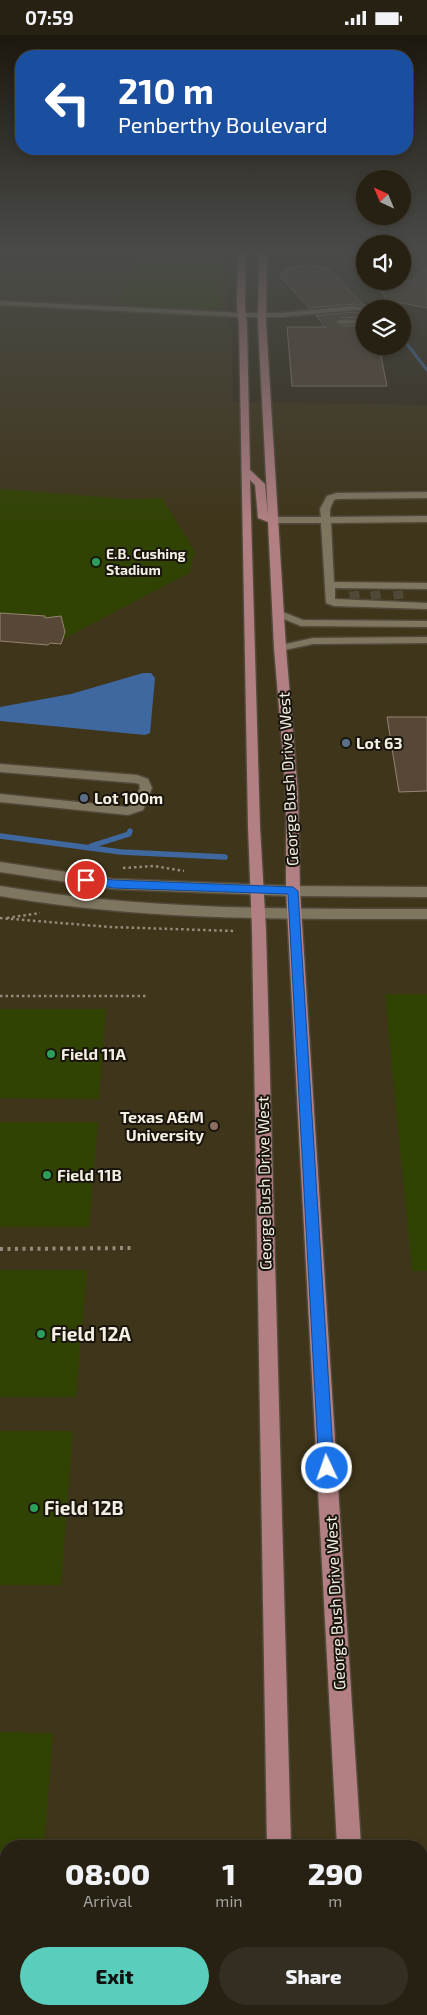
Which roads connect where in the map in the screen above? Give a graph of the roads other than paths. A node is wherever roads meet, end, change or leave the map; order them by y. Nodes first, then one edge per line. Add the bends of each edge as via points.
1 (241, 343) edge
2 (263, 343) edge
3 (245, 471) junction
4 (427, 495) edge
5 (427, 519) edge
6 (274, 520) junction
7 (326, 520) junction
8 (330, 585) junction
9 (427, 588) edge
10 (355, 595) junction
11 (376, 595) junction
12 (398, 595) junction
13 (427, 606) edge
14 (278, 613) junction
15 (427, 624) edge
16 (427, 640) edge
17 (280, 648) junction
18 (0, 768) edge
19 (0, 798) edge
20 (0, 867) edge
21 (258, 889) junction
22 (0, 891) edge
23 (293, 891) junction
24 (427, 892) edge
25 (259, 913) junction
26 (294, 913) junction
27 (427, 914) edge
28 (279, 1840) edge
29 (349, 1840) edge

1 - 3 main road, George Bush Drive West
2 - 6 main road, George Bush Drive West
3 - 6 main road via 260,484 263,518
3 - 21 main road, George Bush Drive West
4 - 7 street via 337,496 327,503
5 - 7 street
6 - 7 street
6 - 14 main road, George Bush Drive West
7 - 8 street
8 - 10 street
8 - 10 street via 330,601
9 - 12 street
10 - 11 street
10 - 11 street
11 - 12 street
11 - 12 street
12 - 13 street
14 - 15 street via 301,623
14 - 17 main road, George Bush Drive West
16 - 17 street via 313,641
17 - 23 main road, George Bush Drive West via 292,793
18 - 19 street via 137,779 144,782 146,788 138,807 128,811
20 - 21 street via 113,884
21 - 23 street
21 - 25 main road, George Bush Drive West
22 - 25 street via 130,909
23 - 24 street
23 - 26 main road, George Bush Drive West
25 - 26 street
25 - 28 main road, George Bush Drive West
26 - 27 street
26 - 29 main road, George Bush Drive West

